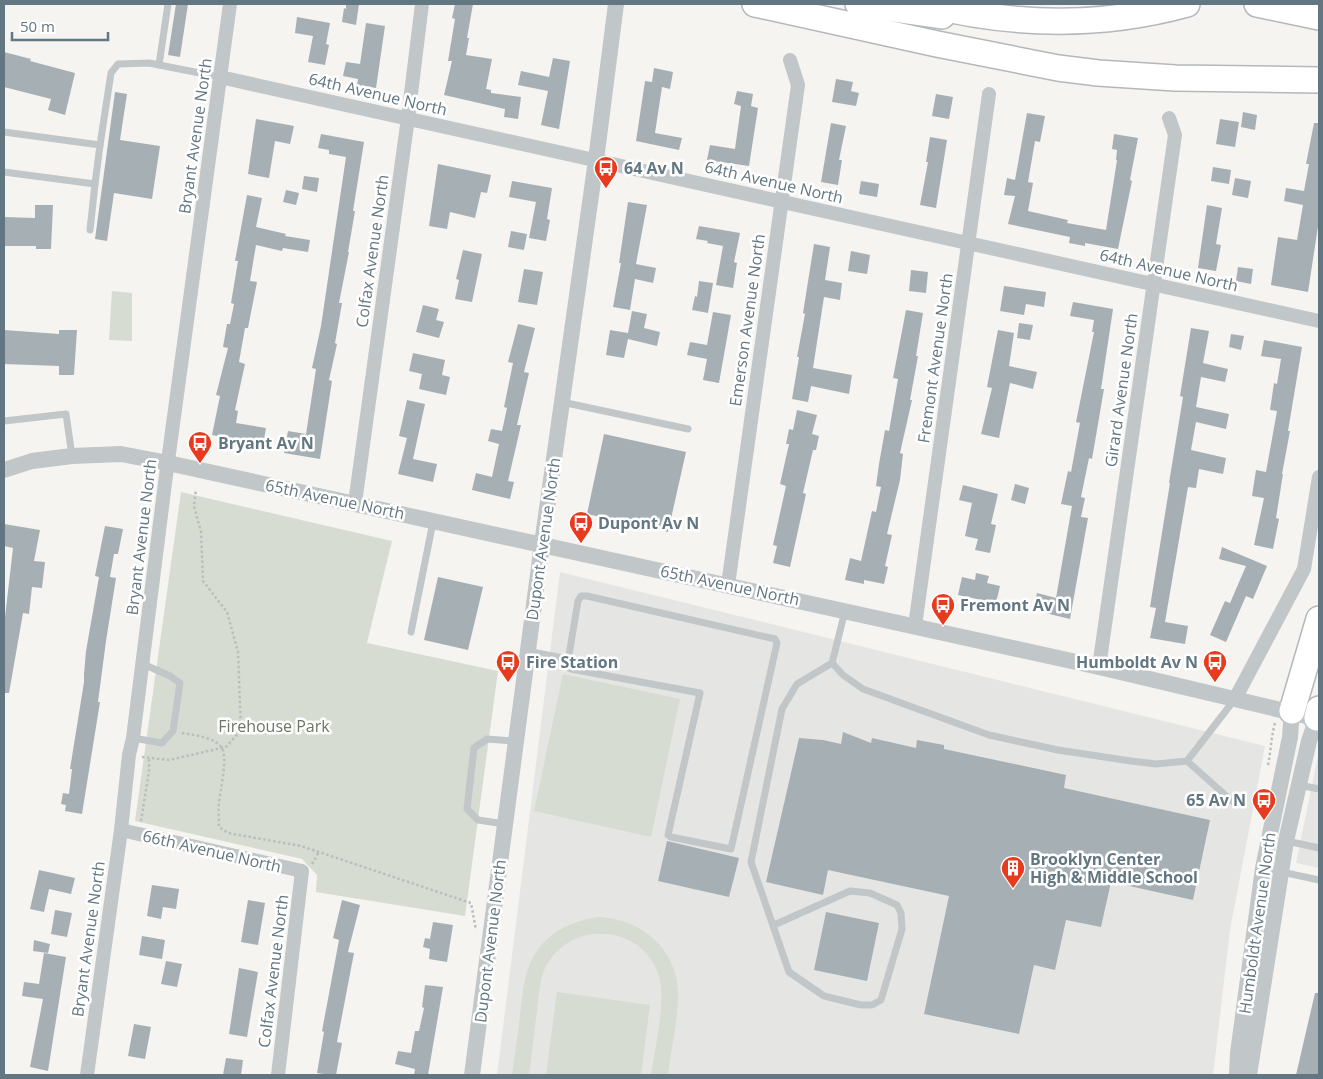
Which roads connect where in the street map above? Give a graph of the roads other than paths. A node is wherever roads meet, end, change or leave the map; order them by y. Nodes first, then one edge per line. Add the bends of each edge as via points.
1 (168, 4) edge
2 (230, 4) edge
3 (422, 4) edge
4 (755, 4) edge
5 (858, 4) edge
6 (925, 4) edge
7 (1187, 4) edge
8 (1257, 4) edge
9 (1281, 4) edge
10 (615, 11) edge
11 (1319, 15) edge
12 (1027, 21) junction
13 (790, 60) dead end
14 (159, 65) junction
15 (220, 77) junction
16 (1319, 80) edge
17 (989, 94) dead end
18 (408, 118) junction
19 (1169, 118) dead end
20 (4, 132) edge
21 (100, 145) junction
22 (596, 160) junction
23 (4, 172) edge
24 (95, 184) junction
25 (781, 201) junction
26 (90, 230) dead end
27 (969, 243) junction
28 (1153, 284) junction
29 (1319, 321) edge
30 (562, 402) junction
31 (4, 422) edge
32 (688, 429) dead end
33 (72, 456) junction
34 (168, 462) junction
35 (4, 470) edge
36 (1319, 476) edge
37 (355, 503) junction
38 (433, 520) junction
39 (542, 544) junction
40 (728, 585) junction
41 (846, 611) junction
42 (1319, 619) edge
43 (915, 626) junction
44 (411, 632) dead end
45 (528, 651) junction
46 (568, 659) junction
47 (832, 662) junction
48 (142, 664) junction
49 (1099, 667) junction
50 (1235, 698) junction
51 (1292, 711) junction
52 (1318, 716) edge
53 (133, 738) junction
54 (516, 741) junction
55 (1187, 761) junction
56 (1299, 784) junction
57 (1319, 789) edge
58 (1233, 802) dead end
59 (505, 824) junction
60 (121, 830) junction
61 (1269, 838) junction
62 (1286, 841) junction
63 (1319, 848) edge
64 (1263, 868) junction
65 (302, 871) joint
66 (1280, 872) junction
67 (1319, 880) edge
68 (774, 925) junction
69 (87, 1075) edge
70 (278, 1075) edge
71 (472, 1075) edge
72 (1237, 1075) edge
73 (1249, 1075) edge

1 - 14 lane
2 - 15 street, Bryant Avenue North
3 - 18 street, Colfax Avenue North
4 - 16 highway via 1058,68 1166,77
5 - 12 highway via 973,19
6 - 12 highway
7 - 12 highway via 1139,16 1063,22
8 - 11 highway
9 - 11 highway
10 - 22 street, Dupont Avenue North
13 - 25 street, Emerson Avenue North via 798,85
14 - 15 lane
14 - 21 lane via 118,64 111,73
15 - 18 street, 64th Avenue North
15 - 34 street, Bryant Avenue North
17 - 27 street, Fremont Avenue North
18 - 22 street, 64th Avenue North
18 - 37 street, Colfax Avenue North
19 - 28 street, Girard Avenue North via 1175,135
20 - 21 lane
21 - 24 lane
22 - 25 street, 64th Avenue North
22 - 30 street, Dupont Avenue North
23 - 24 lane
24 - 26 lane
25 - 27 street, 64th Avenue North
25 - 40 street, Emerson Avenue North
27 - 28 street, 64th Avenue North
27 - 43 street, Fremont Avenue North
28 - 29 street, 64th Avenue North
28 - 49 street, Girard Avenue North
30 - 32 lane
30 - 39 street, Dupont Avenue North
31 - 33 lane via 66,414
33 - 34 street via 121,454
33 - 35 street via 32,461
34 - 37 street, 65th Avenue North
34 - 48 street, Bryant Avenue North
36 - 50 street via 1304,569
37 - 38 street, 65th Avenue North
38 - 39 street, 65th Avenue North
38 - 44 lane
39 - 40 street, 65th Avenue North
39 - 45 street, Dupont Avenue North
40 - 41 street, 65th Avenue North
41 - 43 street, 65th Avenue North
41 - 47 lane
42 - 51 highway
43 - 49 street, 65th Avenue North
45 - 46 lane
45 - 54 street, Dupont Avenue North
46 - 46 lane via 567,666 571,669 700,693 668,835 731,849 777,643 775,639 582,596 578,600
47 - 55 lane via 863,689 989,735 1131,761 1156,764
47 - 68 lane via 797,684 782,709 751,862
48 - 53 street, Bryant Avenue North
48 - 53 lane via 180,683 173,731 162,743
49 - 50 street, 65th Avenue North
50 - 51 street, 65th Avenue North
50 - 55 lane
51 - 52 street, 65th Avenue North
51 - 61 street, Humboldt Avenue North via 1290,737
52 - 56 street, Humboldt Avenue North
53 - 60 street, Bryant Avenue North
54 - 59 street, Dupont Avenue North
54 - 59 lane via 487,739 474,748 467,809 478,820
55 - 58 lane
56 - 57 lane
56 - 62 street, Humboldt Avenue North
59 - 71 street, Dupont Avenue North
60 - 65 street, 66th Avenue North
60 - 69 street, Bryant Avenue North
61 - 62 lane
61 - 64 street, Humboldt Avenue North
62 - 63 lane
62 - 66 street, Humboldt Avenue North
64 - 66 lane
64 - 72 street, Humboldt Avenue North
65 - 70 street, Colfax Avenue North
66 - 67 lane
66 - 73 street, Humboldt Avenue North
68 - 68 lane via 789,972 824,996 861,1005 872,1005 881,1000 902,929 902,913 897,905 870,893 850,891

